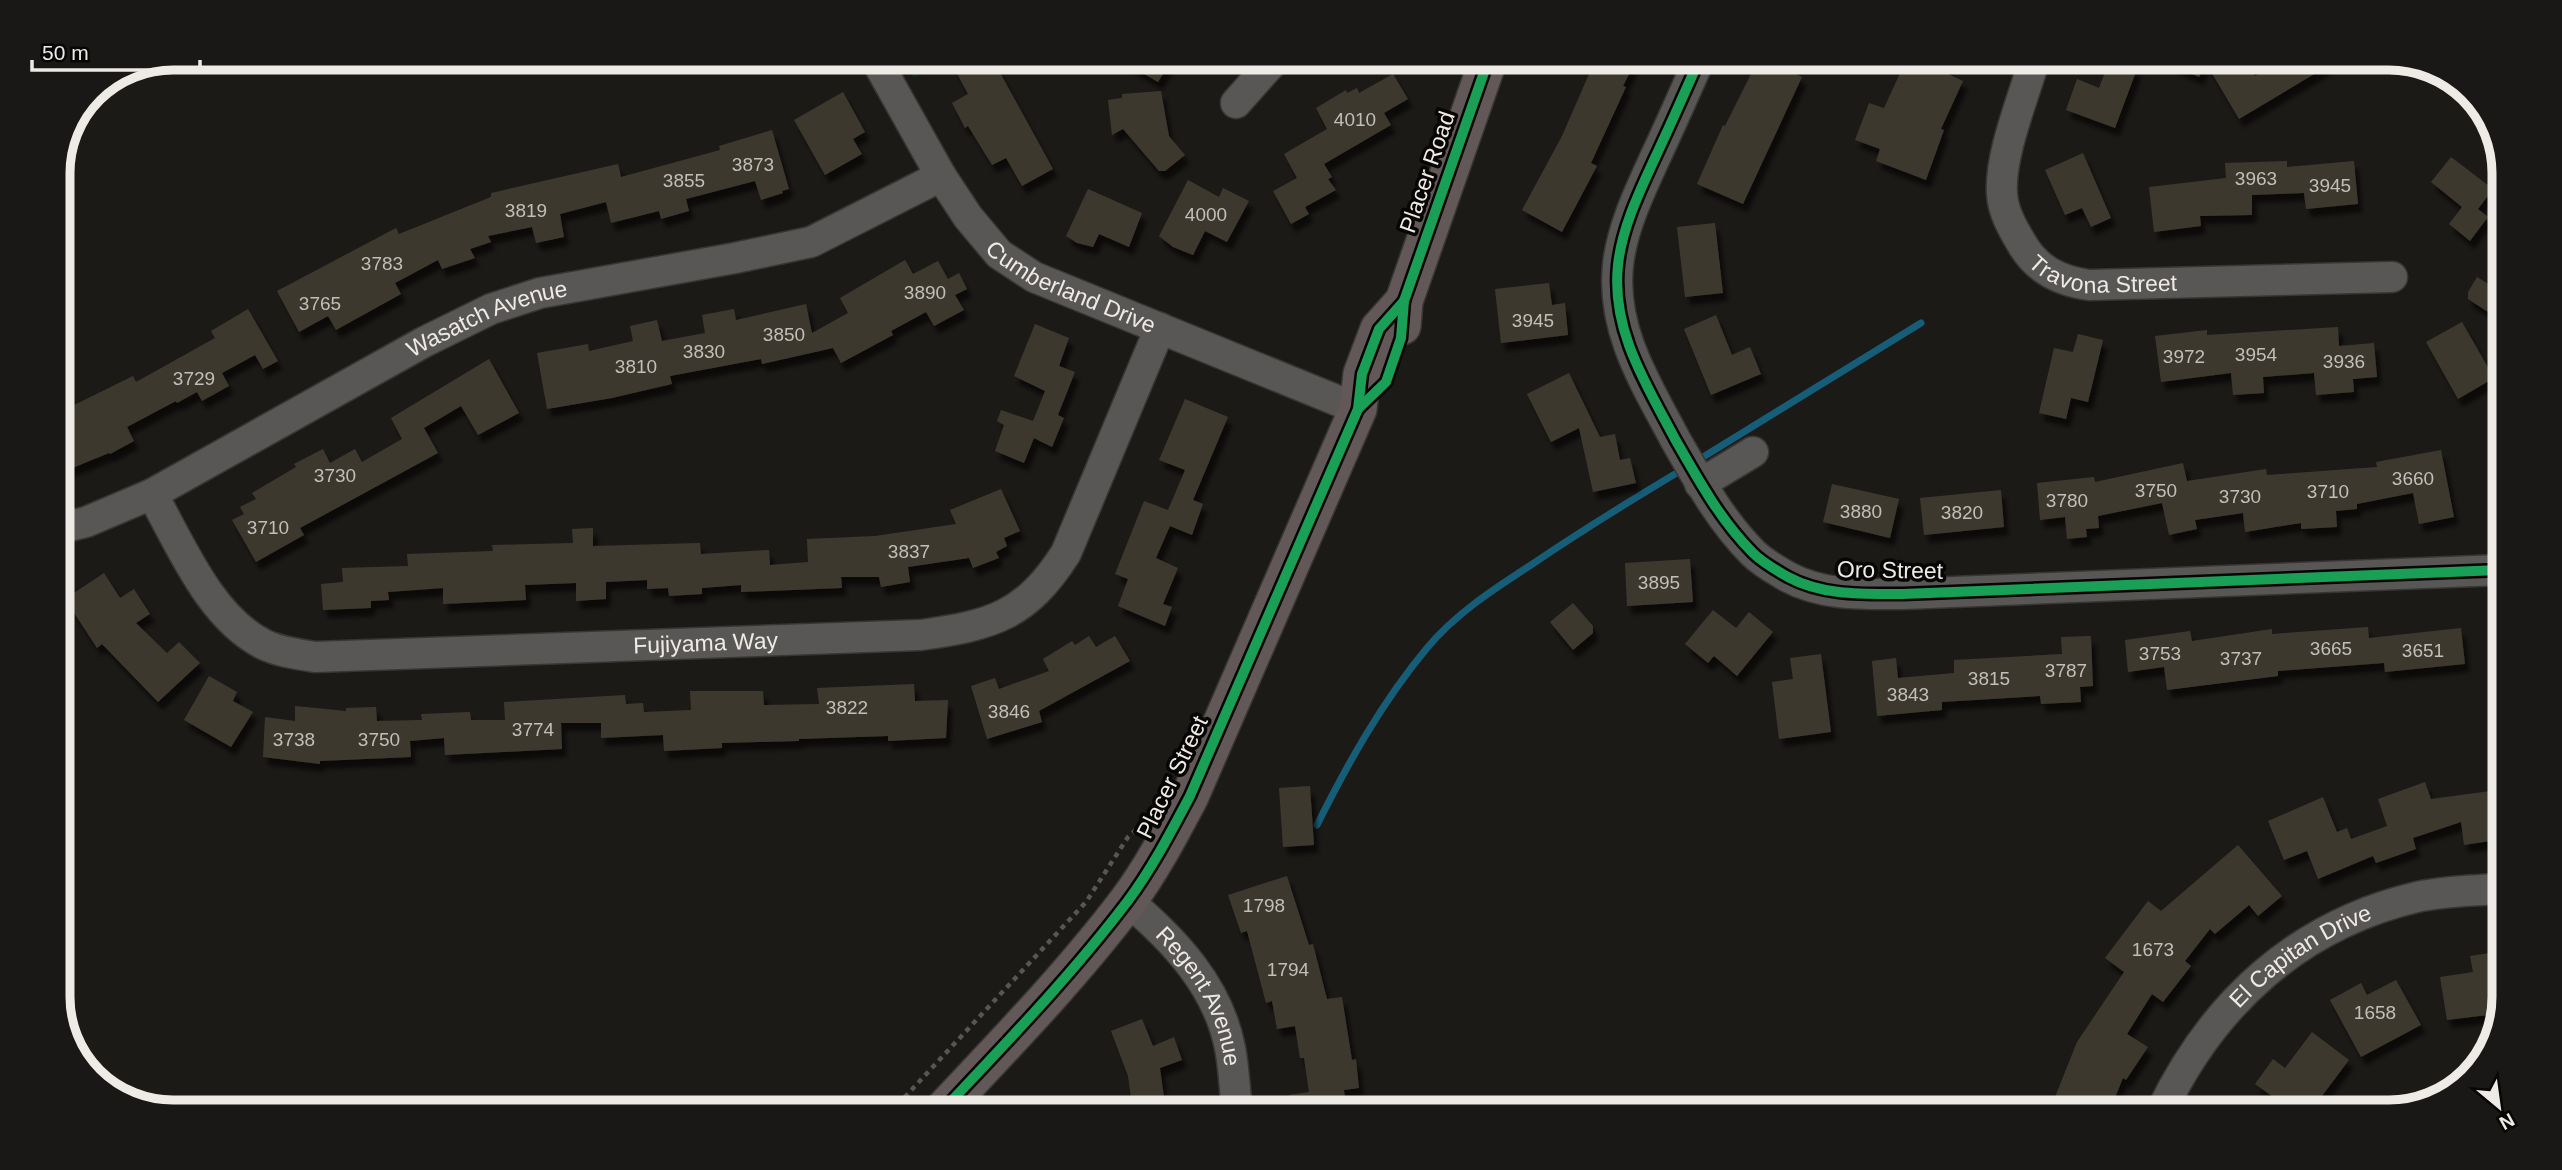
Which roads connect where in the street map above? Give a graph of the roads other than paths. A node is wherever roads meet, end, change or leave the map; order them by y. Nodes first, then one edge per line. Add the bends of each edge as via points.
1 (882, 70) edge
2 (1265, 70) edge
3 (1485, 70) edge
4 (1695, 70) edge
5 (2031, 70) edge
6 (1236, 103) dead end
7 (941, 176) junction
8 (2392, 277) dead end
9 (1160, 328) junction
10 (1358, 409) junction
11 (1753, 452) dead end
12 (1700, 484) junction
13 (152, 494) junction
14 (70, 526) edge
15 (2492, 570) edge
16 (2492, 889) edge
17 (1128, 901) junction
18 (952, 1100) edge
19 (1236, 1100) edge
20 (2167, 1100) edge

1 - 7 street, Cumberland Drive
2 - 6 street
3 - 10 main road, Placer Road via 1404,301 1401,338 1386,382
4 - 12 street, Oro Street via 1633,209 1617,280 1619,311 1635,362
5 - 8 street, Travona Street via 2005,160 2001,193 2017,235 2035,262 2059,279 2089,285
7 - 9 street, Cumberland Drive via 982,236 1017,267
7 - 13 street, Wasatch Avenue via 811,242 540,293 491,309
9 - 10 street, Cumberland Drive
9 - 13 street, Fujiyama Way via 1061,561 1015,609 967,629 921,635 315,657 292,654 247,635 219,609
10 - 17 main road, Placer Street via 1190,796
11 - 12 street
12 - 15 street, Oro Street via 1755,555 1791,578 1847,593
13 - 14 street, Wasatch Avenue
16 - 20 street, El Capitan Drive via 2420,896 2387,905 2291,951 2266,970 2211,1028
17 - 18 main road, Placer Street
17 - 19 street, Regent Avenue via 1160,928 1209,991 1230,1048

